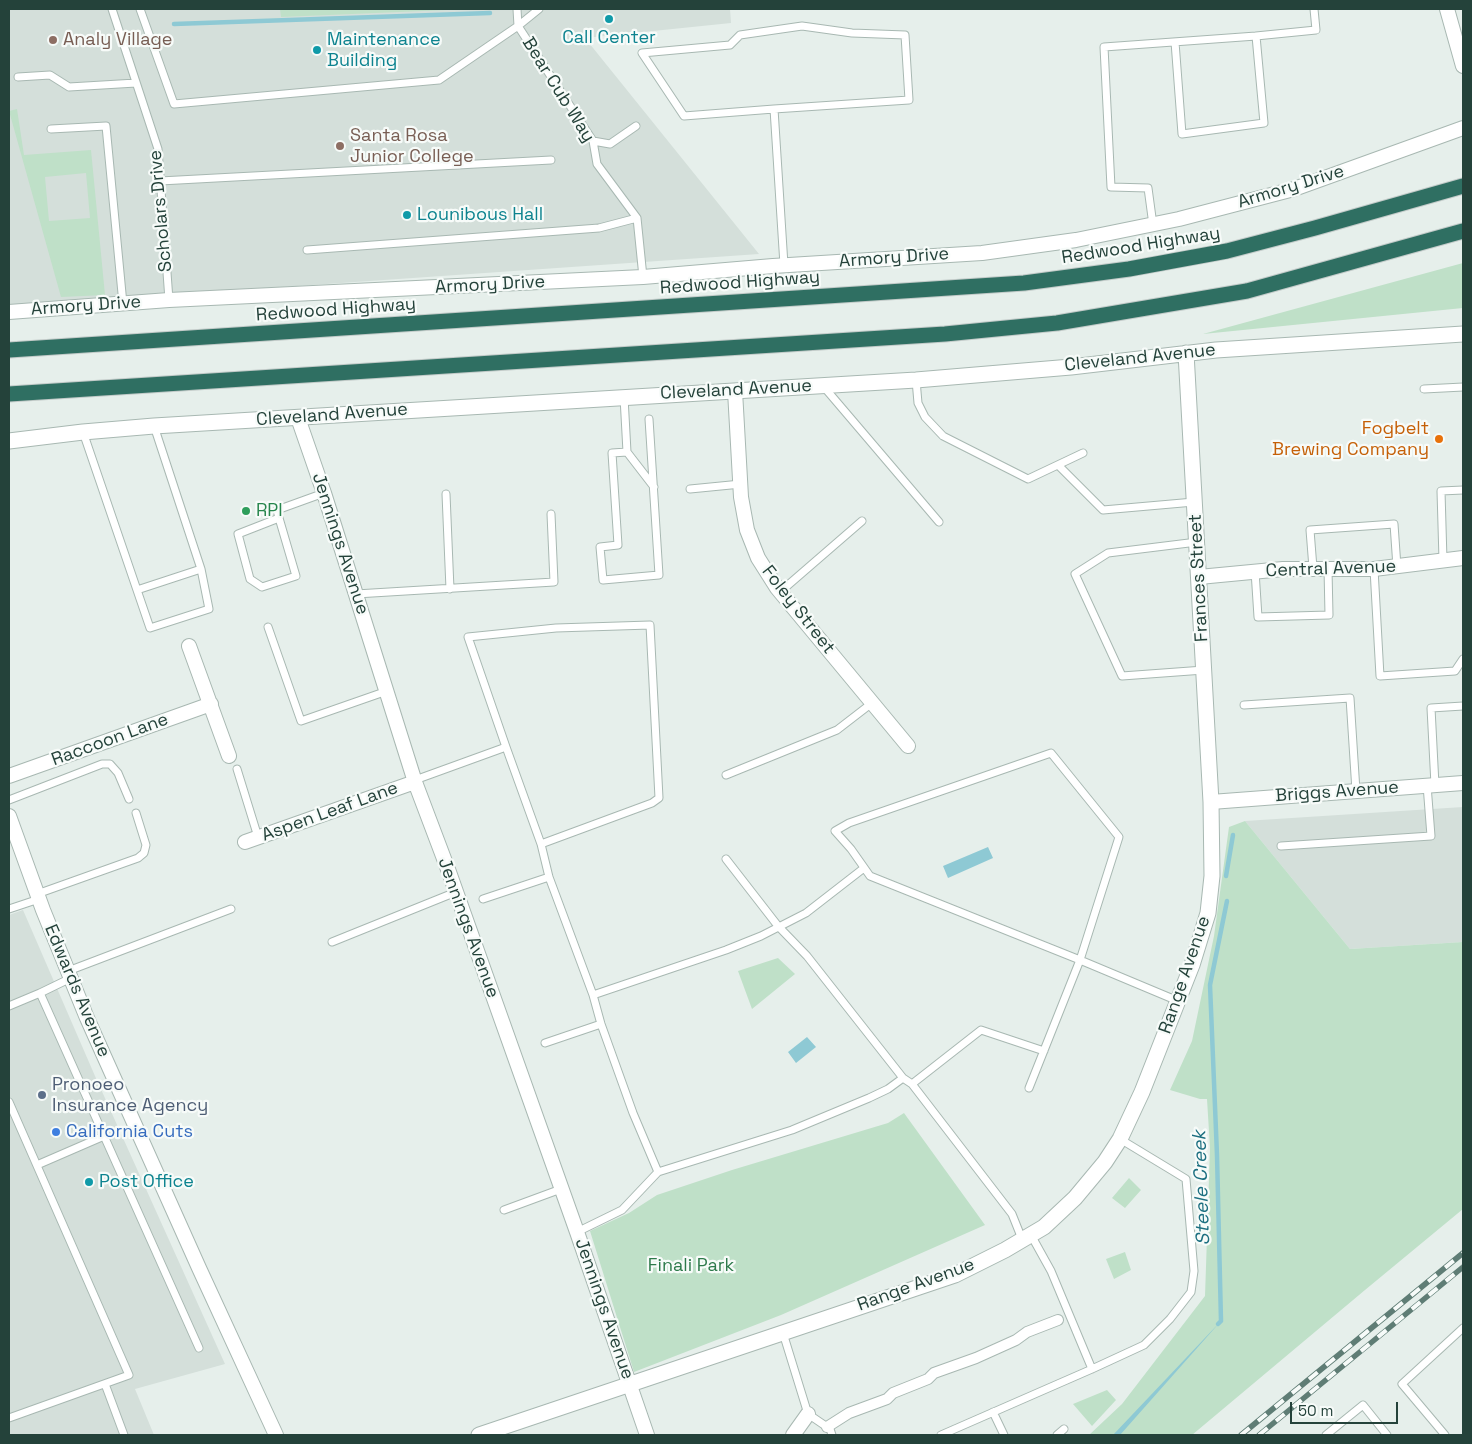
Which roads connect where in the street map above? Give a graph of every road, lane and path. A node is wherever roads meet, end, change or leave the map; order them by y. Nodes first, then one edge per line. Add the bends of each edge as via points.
1 (112, 9) edge
2 (140, 9) edge
3 (517, 9) edge
4 (539, 9) edge
5 (1314, 9) edge
6 (1447, 9) edge
7 (518, 26) junction
8 (1256, 36) junction
9 (1175, 42) junction
10 (1463, 66) edge
11 (18, 76) dead end
12 (136, 82) junction
13 (774, 109) junction
14 (636, 126) dead end
15 (51, 128) dead end
16 (1463, 128) edge
17 (593, 141) junction
18 (551, 160) dead end
19 (160, 181) junction
20 (1463, 186) edge
21 (638, 218) junction
22 (1153, 225) junction
23 (1463, 231) edge
24 (307, 250) dead end
25 (784, 265) junction
26 (643, 277) junction
27 (169, 300) junction
28 (123, 304) junction
29 (9, 312) edge
30 (1463, 334) edge
31 (9, 350) edge
32 (1186, 354) junction
33 (916, 380) junction
34 (823, 385) junction
35 (1463, 387) edge
36 (1424, 389) dead end
37 (735, 391) junction
38 (9, 394) edge
39 (624, 397) junction
40 (298, 418) junction
41 (649, 419) dead end
42 (154, 426) junction
43 (83, 432) junction
44 (9, 441) edge
45 (627, 452) junction
46 (1084, 453) dead end
47 (1058, 465) junction
48 (741, 484) junction
49 (654, 487) junction
50 (690, 489) dead end
51 (1463, 490) edge
52 (324, 493) junction
53 (446, 494) dead end
54 (1194, 502) junction
55 (551, 514) dead end
56 (279, 518) junction
57 (862, 521) dead end
58 (939, 522) dead end
59 (1197, 542) junction
60 (1463, 558) edge
61 (1443, 560) junction
62 (1397, 567) junction
63 (1313, 568) junction
64 (201, 569) junction
65 (1328, 569) junction
66 (1374, 570) junction
67 (1255, 572) junction
68 (1199, 577) junction
69 (450, 589) junction
70 (137, 590) junction
71 (780, 592) junction
72 (356, 594) junction
73 (268, 627) dead end
74 (189, 646) dead end
75 (1463, 659) edge
76 (1204, 670) junction
77 (387, 692) junction
78 (872, 703) junction
79 (211, 704) junction
80 (1244, 704) dead end
81 (1463, 706) edge
82 (908, 746) dead end
83 (506, 747) junction
84 (228, 756) dead end
85 (237, 769) dead end
86 (9, 776) edge
87 (726, 776) dead end
88 (415, 781) junction
89 (1463, 783) edge
90 (1431, 785) junction
91 (1356, 791) junction
92 (129, 799) dead end
93 (9, 800) edge
94 (1211, 802) junction
95 (136, 813) dead end
96 (9, 816) edge
97 (251, 839) joint
98 (541, 844) junction
99 (1281, 846) dead end
100 (726, 859) dead end
101 (864, 868) junction
102 (549, 877) junction
103 (456, 892) junction
104 (38, 896) junction
105 (483, 899) dead end
106 (9, 909) edge
107 (231, 909) dead end
108 (778, 926) junction
109 (332, 942) dead end
110 (1080, 960) junction
111 (69, 975) junction
112 (40, 993) junction
113 (593, 996) junction
114 (1178, 1001) junction
115 (9, 1006) edge
116 (602, 1024) junction
117 (546, 1043) dead end
118 (1044, 1051) junction
119 (903, 1078) junction
120 (912, 1084) junction
121 (1029, 1088) dead end
122 (9, 1102) edge
123 (104, 1136) junction
124 (1120, 1139) junction
125 (37, 1165) junction
126 (658, 1172) junction
127 (561, 1189) junction
128 (504, 1210) dead end
129 (577, 1232) junction
130 (1027, 1237) junction
131 (1058, 1320) dead end
132 (1463, 1328) edge
133 (783, 1333) junction
134 (200, 1348) dead end
135 (1092, 1369) junction
136 (105, 1384) junction
137 (630, 1385) junction
138 (993, 1412) junction
139 (808, 1414) junction
140 (9, 1418) edge
141 (1064, 1428) dead end
142 (830, 1431) edge
143 (124, 1435) edge
144 (276, 1435) edge
145 (479, 1435) edge
146 (647, 1435) edge
147 (793, 1435) edge
148 (941, 1435) edge
149 (1004, 1435) edge
150 (1057, 1435) edge
151 (1326, 1435) edge
152 (1385, 1435) edge
153 (1445, 1435) edge

1 - 12 lane, Scholars Drive
2 - 7 lane via 174,104 439,80
3 - 7 lane, Bear Cub Way
4 - 7 lane
5 - 8 lane via 1316,30
6 - 10 street
7 - 17 lane, Bear Cub Way
8 - 9 lane
8 - 9 lane via 1264,123 1182,134
9 - 22 lane via 1104,47 1111,187 1148,188
11 - 12 lane via 50,75 69,87
12 - 19 lane, Scholars Drive via 158,149
13 - 13 lane via 910,100 905,36 802,26 740,35 730,45 642,53 684,116
13 - 25 lane
14 - 17 lane via 610,144
15 - 28 lane via 106,126
16 - 22 street, Armory Drive via 1294,188
17 - 21 lane, Bear Cub Way via 597,164
18 - 19 lane
19 - 27 lane, Scholars Drive
20 - 31 highway, Redwood Highway via 1227,251 1129,269 1024,283
21 - 24 lane via 599,228
21 - 26 lane
22 - 25 street, Armory Drive via 982,253
23 - 38 highway via 1247,291 1057,323 935,335
25 - 26 street, Armory Drive
26 - 27 street, Armory Drive
27 - 28 street, Armory Drive
28 - 29 street, Armory Drive
30 - 32 street, Cleveland Avenue
32 - 33 street, Cleveland Avenue
32 - 54 street, Frances Street
33 - 34 street, Cleveland Avenue
33 - 47 lane via 918,403 943,436 1028,478
34 - 37 street, Cleveland Avenue
34 - 58 lane
35 - 36 lane
37 - 39 street, Cleveland Avenue
37 - 48 street, Foley Street
39 - 40 street, Cleveland Avenue
39 - 45 lane
40 - 42 street, Cleveland Avenue
40 - 52 street, Jennings Avenue
41 - 49 lane
42 - 43 street, Cleveland Avenue
42 - 64 lane
43 - 44 street, Cleveland Avenue
43 - 70 lane
45 - 49 lane
45 - 49 lane via 612,453 618,546 600,547 603,580 659,575
46 - 47 lane
47 - 54 lane via 1103,510
48 - 50 lane
48 - 71 street, Foley Street via 748,530 758,558
51 - 61 lane via 1441,491
52 - 56 lane via 277,510
52 - 72 street, Jennings Avenue
53 - 69 lane
54 - 59 street, Frances Street
55 - 69 lane via 554,582
56 - 56 lane via 296,576 262,587 250,579 238,534
57 - 71 lane
59 - 68 street, Frances Street
59 - 76 lane via 1108,554 1075,574 1122,676
60 - 61 street, Central Avenue
61 - 62 street, Central Avenue
62 - 63 lane via 1394,524 1310,530
62 - 66 street, Central Avenue
63 - 65 street, Central Avenue
63 - 67 street, Central Avenue
64 - 70 lane
64 - 70 lane via 209,609 150,628
65 - 66 street, Central Avenue
65 - 67 lane via 1329,615 1258,617
66 - 75 lane via 1380,676 1455,671
67 - 68 street, Central Avenue
68 - 76 street, Frances Street
69 - 72 lane
71 - 78 street, Foley Street
72 - 77 street, Jennings Avenue
73 - 77 lane via 301,721
74 - 79 street
76 - 94 street, Frances Street
77 - 88 street, Jennings Avenue
78 - 82 street, Foley Street
78 - 87 lane via 837,730
79 - 84 street
79 - 86 street, Raccoon Lane
80 - 91 lane via 1350,698
81 - 90 lane via 1431,708
83 - 88 lane
83 - 98 lane
83 - 98 lane via 468,637 556,628 650,625 659,798
85 - 97 lane
88 - 97 street, Aspen Leaf Lane
88 - 103 street, Jennings Avenue
89 - 90 street, Briggs Avenue
90 - 91 street, Briggs Avenue
90 - 99 lane via 1431,836
91 - 94 street, Briggs Avenue
92 - 93 lane via 118,773 110,764 102,764
94 - 114 street, Range Avenue via 1212,876 1208,913
95 - 104 lane via 146,846 138,858
96 - 104 street, Edwards Avenue
98 - 102 lane
100 - 108 lane
101 - 108 lane via 806,913
101 - 110 lane via 870,876
101 - 110 lane via 835,831 849,823 1051,753 1118,837
102 - 105 lane
102 - 113 lane
103 - 109 lane
103 - 127 street, Jennings Avenue
104 - 106 lane
104 - 111 street, Edwards Avenue
107 - 111 lane
108 - 113 lane via 726,950
108 - 119 lane via 807,956
110 - 114 lane
110 - 118 lane
111 - 112 lane
111 - 144 street, Edwards Avenue
112 - 115 lane
112 - 123 lane
113 - 116 lane
114 - 124 street, Range Avenue
116 - 117 lane
116 - 126 lane
118 - 120 lane via 981,1030
118 - 121 lane
119 - 120 lane
119 - 126 lane via 869,1098 792,1130
120 - 130 lane
122 - 125 lane
123 - 125 lane
123 - 134 lane
124 - 130 street, Range Avenue via 1075,1198 1044,1227
124 - 135 lane via 1186,1179 1194,1270 1191,1292 1144,1345
125 - 136 lane via 129,1375
126 - 129 lane via 622,1210
127 - 128 lane
127 - 129 street, Jennings Avenue
129 - 137 street, Jennings Avenue
130 - 133 street, Range Avenue via 954,1275
130 - 135 lane via 1051,1271
131 - 142 street via 934,1374 887,1399 849,1413
132 - 153 lane via 1402,1384
133 - 137 street, Range Avenue
133 - 139 lane
135 - 138 lane
136 - 140 lane
136 - 143 lane
137 - 145 street, Range Avenue
137 - 146 street, Jennings Avenue
138 - 148 lane
138 - 149 lane
139 - 142 lane
139 - 147 street
141 - 150 lane
151 - 152 lane via 1363,1405

